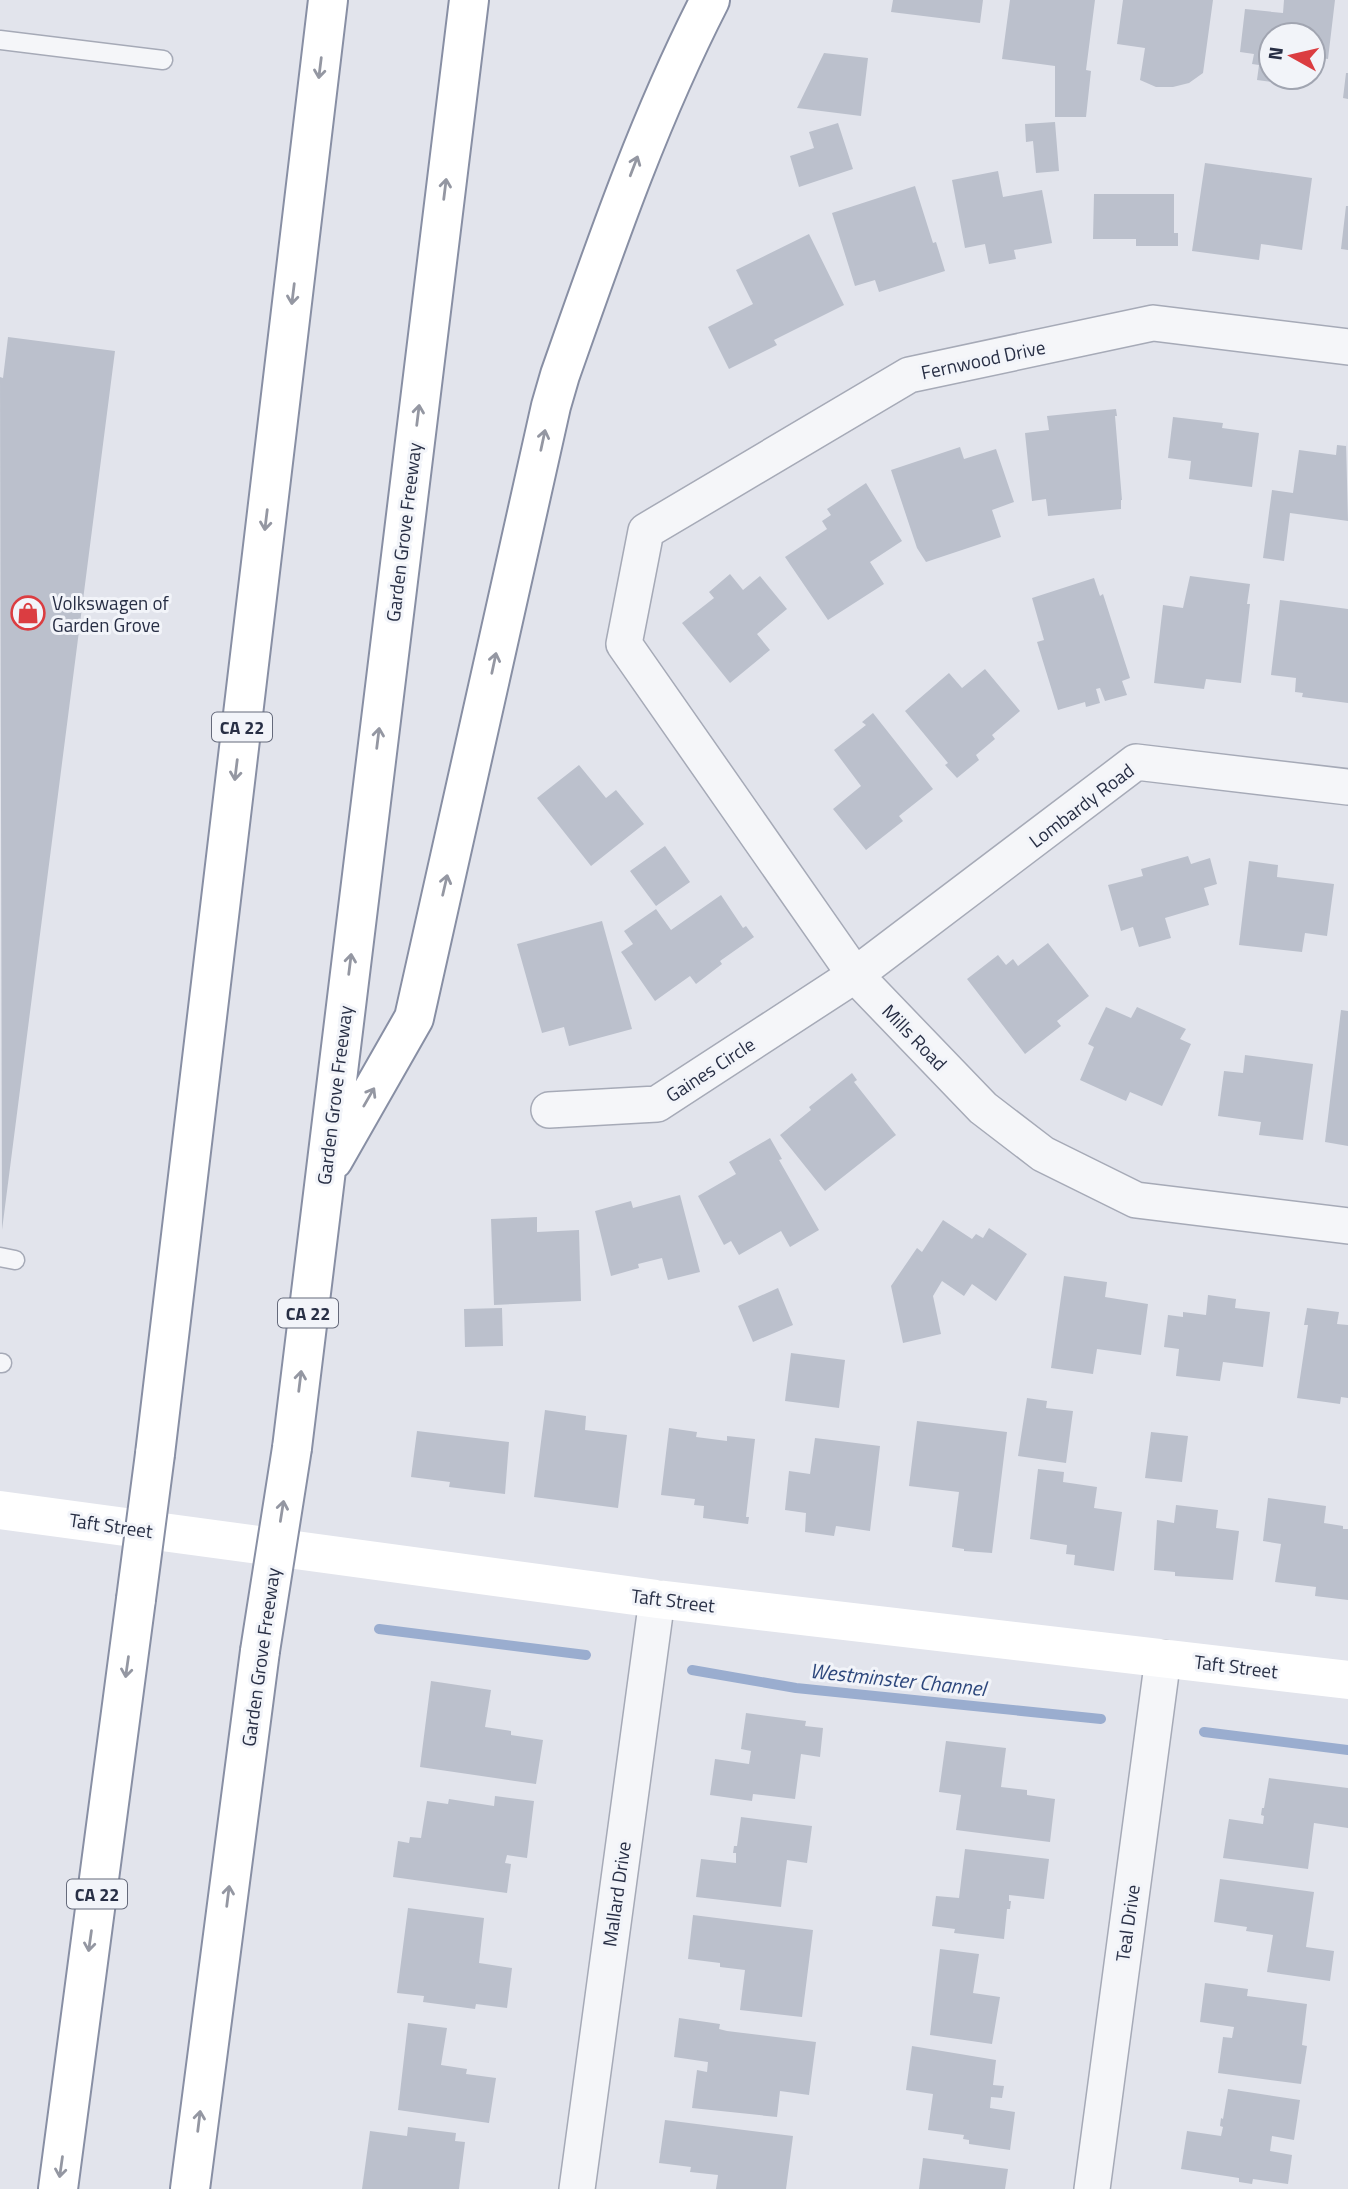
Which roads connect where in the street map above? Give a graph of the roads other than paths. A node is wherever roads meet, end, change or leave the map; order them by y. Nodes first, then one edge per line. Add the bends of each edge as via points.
1 (328, 0) edge
2 (469, 0) edge
3 (710, 0) edge
4 (0, 40) edge
5 (163, 60) dead end
6 (1348, 347) edge
7 (624, 643) joint
8 (1348, 787) edge
9 (855, 975) junction
10 (549, 1110) dead end
11 (324, 1177) junction
12 (1348, 1226) edge
13 (0, 1510) edge
14 (657, 1599) junction
15 (1163, 1658) junction
16 (1348, 1680) edge
17 (58, 2189) edge
18 (190, 2189) edge
19 (578, 2189) edge
20 (1092, 2189) edge

1 -> 17 main road, CA 22, bridge via 155,1454
11 -> 2 main road, Garden Grove Freeway / CA 22
11 -> 3 main road via 414,1018 560,375 643,144
4 - 5 lane
6 - 7 street, Fernwood Drive via 1153,323 909,375 646,531
7 - 9 street, Mills Road
8 - 9 street, Lombardy Road via 1136,762
9 - 10 street, Gaines Circle via 657,1104
9 - 12 street, Mills Road via 983,1108 1043,1154 1136,1199
18 -> 11 main road, Garden Grove Freeway / CA 22, bridge via 260,1651 292,1448
13 - 14 main road, Taft Street
14 - 15 main road, Taft Street
14 - 19 street, Mallard Drive
15 - 16 main road, Taft Street
15 - 20 street, Teal Drive

